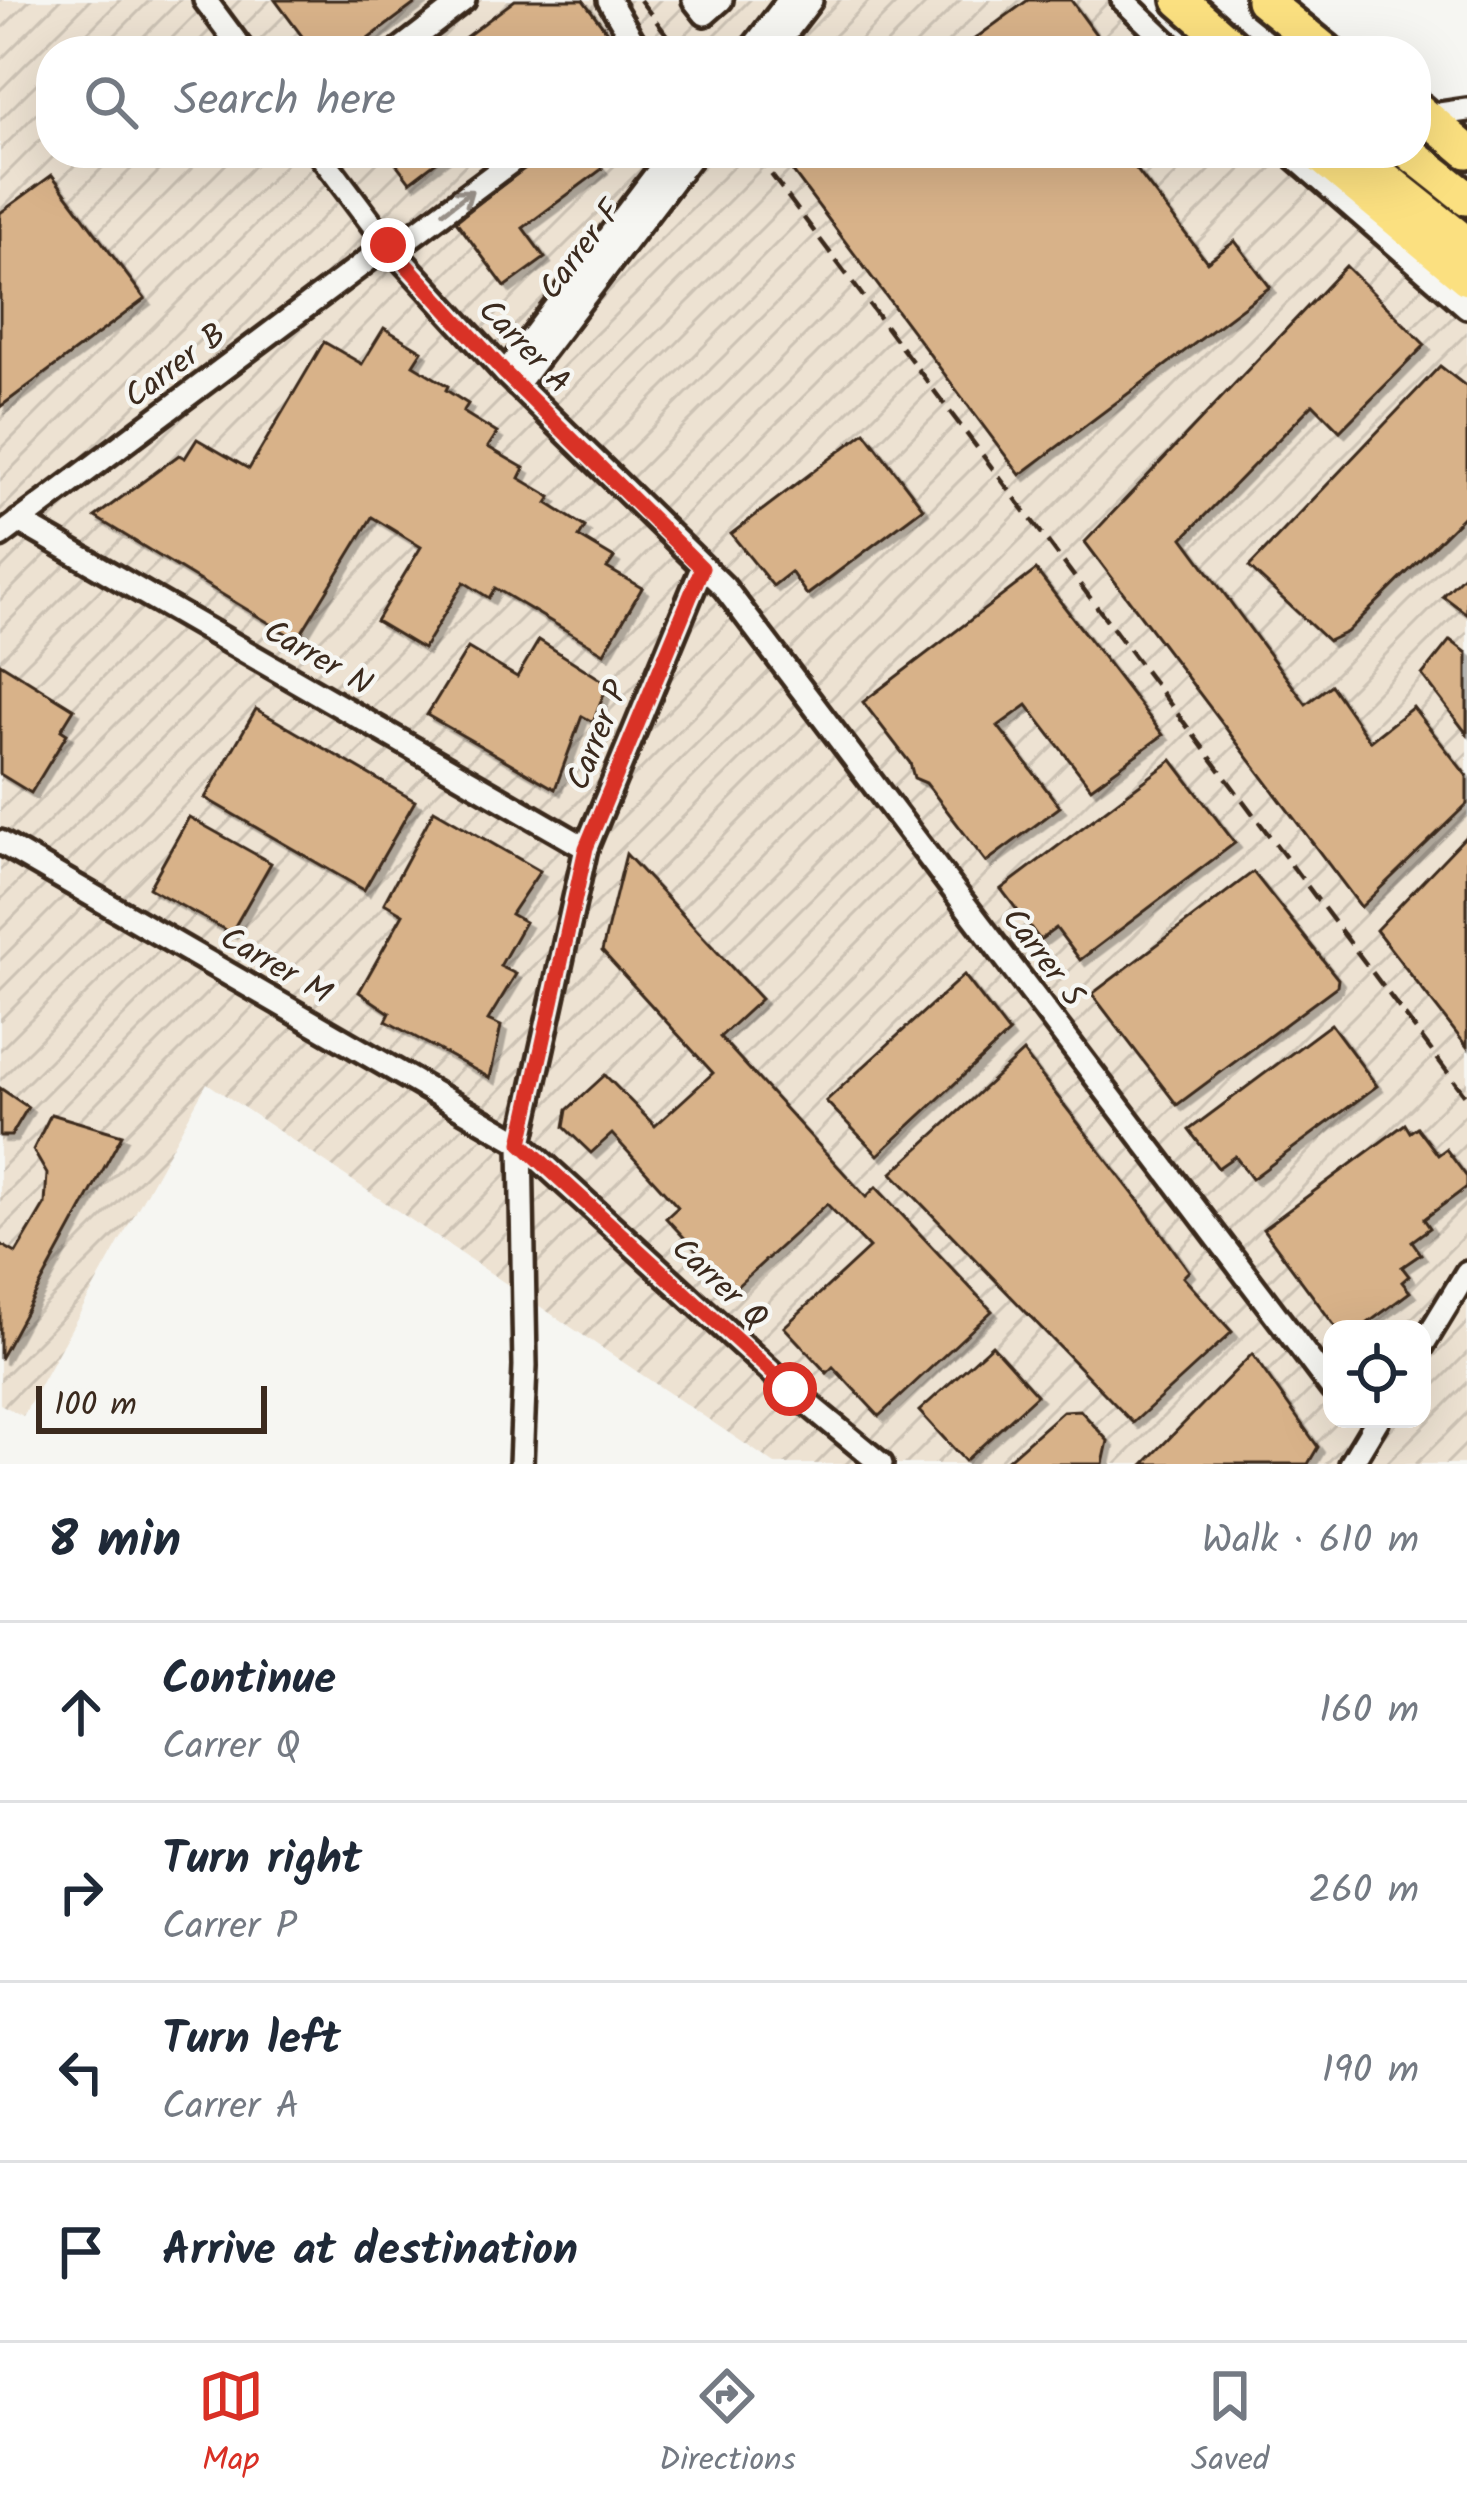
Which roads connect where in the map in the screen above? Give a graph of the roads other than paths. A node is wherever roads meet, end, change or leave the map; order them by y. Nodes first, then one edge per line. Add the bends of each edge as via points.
1 (205, 0) edge
2 (464, 0) edge
3 (608, 0) edge
4 (694, 0) edge
5 (721, 0) edge
6 (789, 0) edge
7 (811, 0) edge
8 (1123, 0) edge
9 (1139, 0) edge
10 (1152, 0) edge
11 (1180, 0) edge
12 (1237, 0) edge
13 (1263, 0) edge
14 (1288, 0) edge
15 (232, 36) edge
16 (417, 36) edge
17 (630, 36) edge
18 (761, 36) edge
19 (783, 36) edge
20 (1160, 36) edge
21 (1176, 36) edge
22 (1189, 36) edge
23 (1221, 36) edge
24 (1277, 36) edge
25 (1307, 36) edge
26 (1330, 36) edge
27 (1467, 110) edge
28 (1431, 114) edge
29 (1431, 125) edge
30 (1431, 128) edge
31 (1467, 151) edge
32 (1467, 165) edge
33 (331, 168) edge
34 (502, 168) edge
35 (661, 168) edge
36 (682, 168) edge
37 (1307, 168) edge
38 (1350, 168) edge
39 (1351, 168) edge
40 (1429, 168) edge
41 (1467, 198) edge
42 (1467, 244) edge
43 (391, 248) junction
44 (1467, 278) edge
45 (1467, 307) edge
46 (511, 379) junction
47 (20, 521) junction
48 (0, 536) edge
49 (702, 568) junction
50 (0, 842) edge
51 (586, 848) junction
52 (521, 1143) junction
53 (1467, 1272) edge
54 (1431, 1331) edge
55 (1323, 1377) edge
56 (1365, 1428) edge
57 (521, 1464) edge
58 (881, 1464) edge
59 (1351, 1464) edge

1 - 15 street
2 - 16 street
3 - 17 street
4 - 5 street via 705,14
6 - 18 street
7 - 19 street
8 - 20 street
9 - 21 street
10 - 22 highway
11 - 23 highway
12 - 24 highway
13 - 25 highway
14 - 26 highway
27 - 28 street
29 - 31 highway
30 - 32 highway
33 - 43 street, Carrer A
43 -> 34 street, Carrer B
35 - 46 street
36 - 46 street, Carrer F
37 - 45 street
38 - 44 highway
39 - 42 highway
40 - 41 highway
43 - 46 street, Carrer A
43 - 47 street, Carrer B
46 - 49 street, Carrer A
47 - 48 street, Carrer B
47 - 51 street, Carrer N
49 - 51 street, Carrer P
49 - 55 street, Carrer S
50 - 52 street, Carrer M
51 - 52 street, Carrer P
52 - 57 street, Carrer P
52 - 58 street, Carrer Q
53 - 54 street
56 - 59 street

